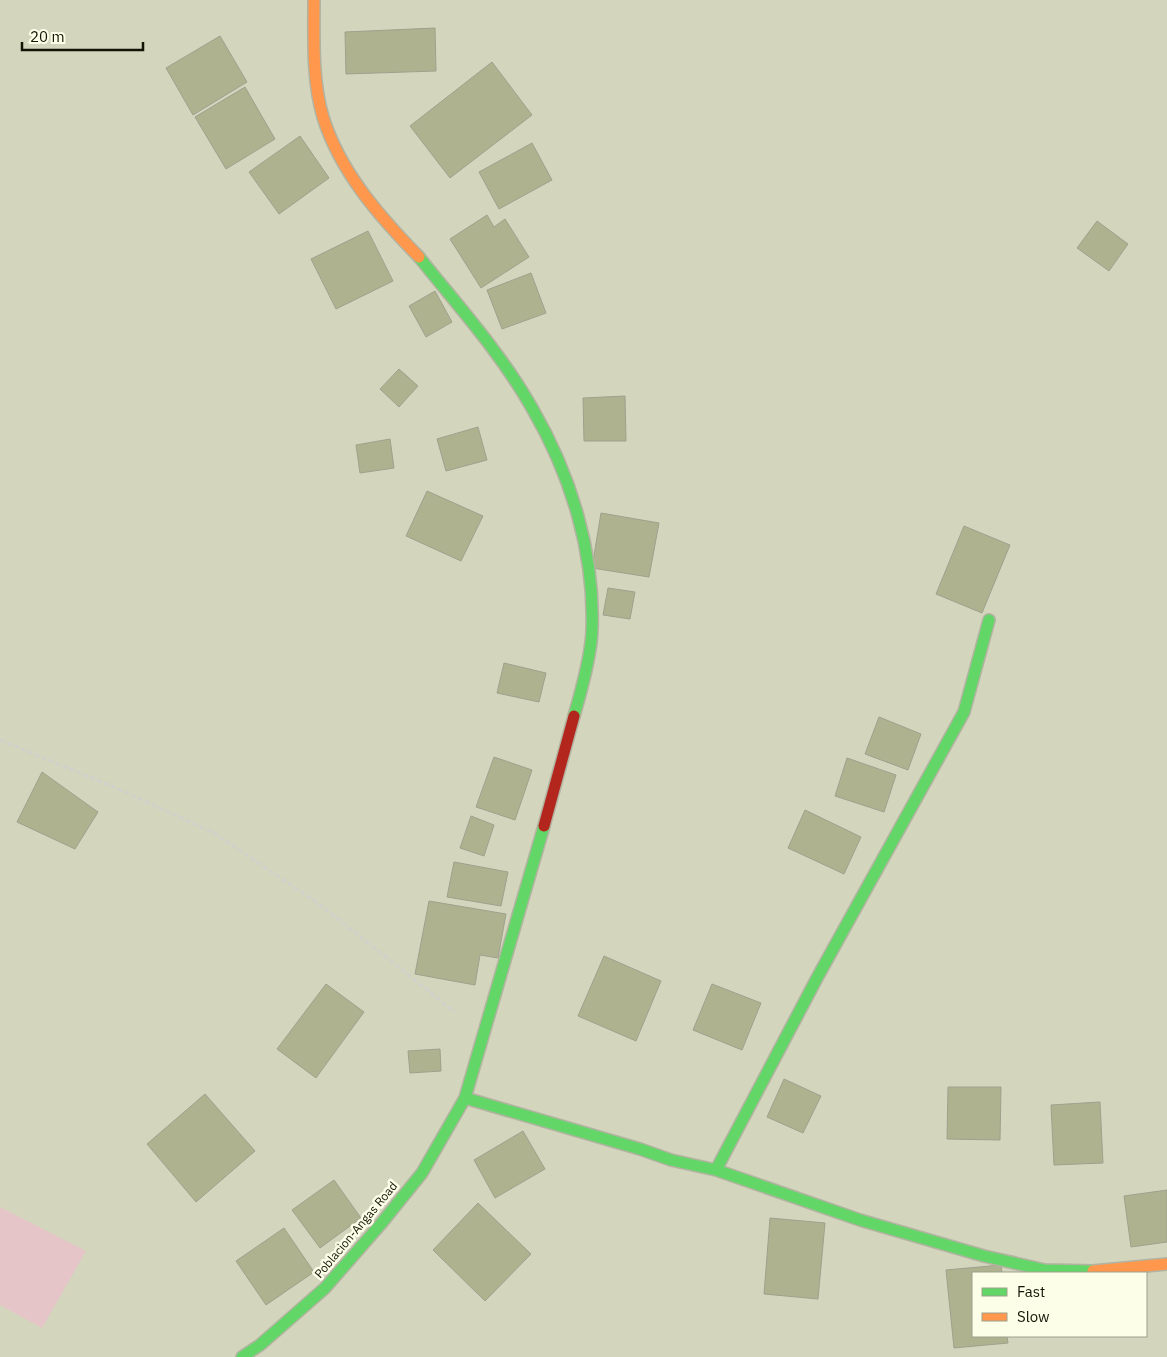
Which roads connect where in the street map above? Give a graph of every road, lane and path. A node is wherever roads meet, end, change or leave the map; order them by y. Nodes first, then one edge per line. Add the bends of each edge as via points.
1 (314, 0) edge
2 (989, 620) dead end
3 (0, 740) edge
4 (484, 1036) junction
5 (465, 1098) junction
6 (716, 1170) junction
7 (1167, 1264) edge
8 (242, 1357) edge

1 - 4 street, Poblacion-Angas Road via 318,89 333,144 354,180 387,224 419,256 491,346 532,407 560,461 584,542 591,588 592,633 582,687
2 - 6 street via 964,712 821,970
3 - 4 path via 114,786 214,833 319,904
4 - 5 street, Poblacion-Angas Road
5 - 6 street via 671,1160
5 - 8 street, Poblacion-Angas Road via 422,1173 380,1225 325,1288
6 - 7 street via 860,1220 984,1256 1046,1270 1085,1272

